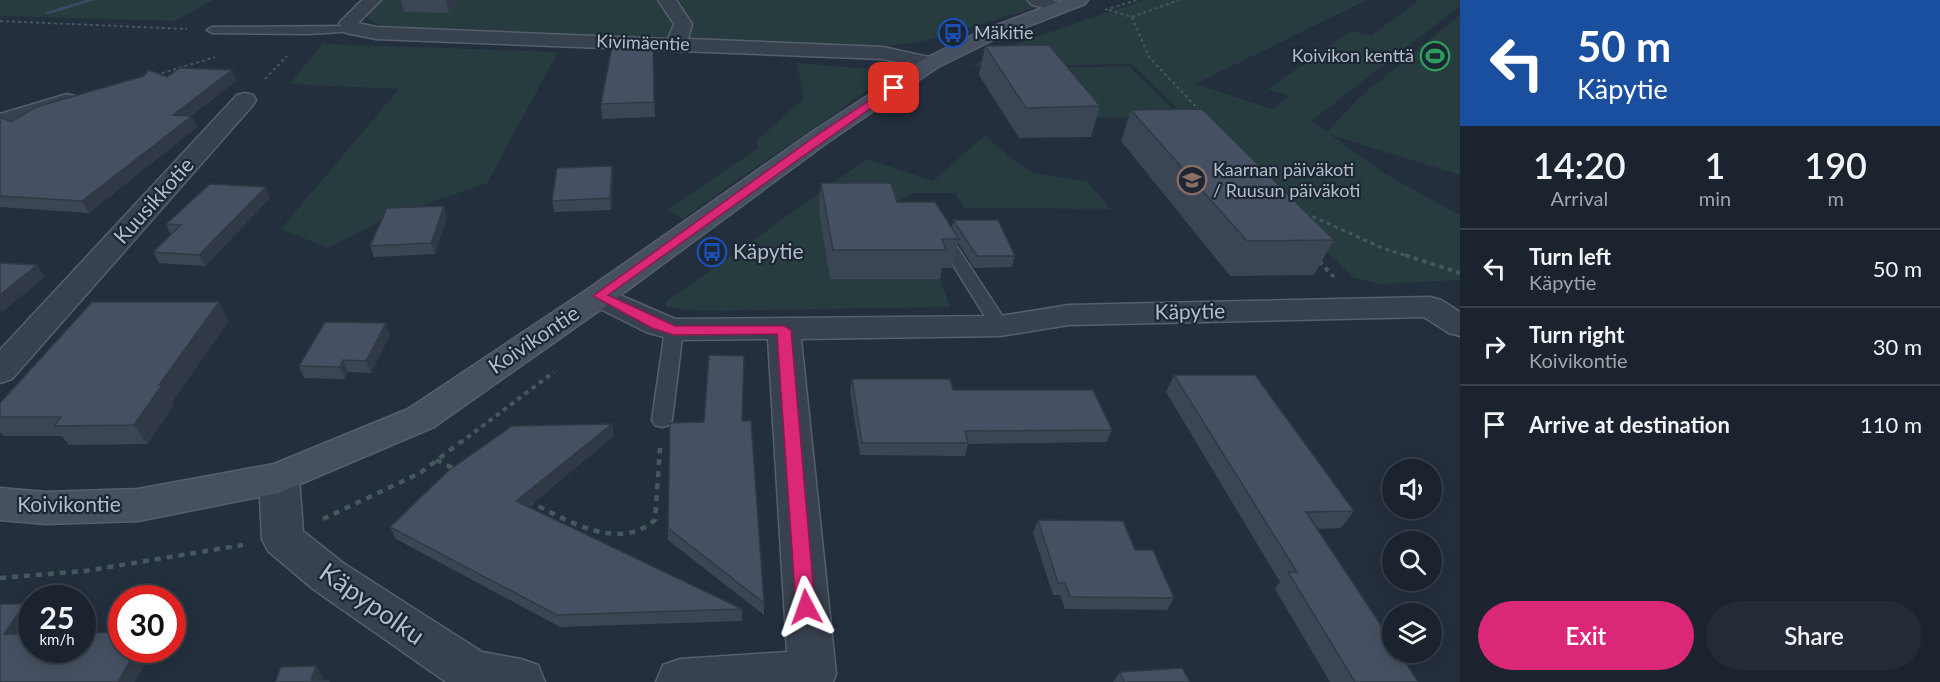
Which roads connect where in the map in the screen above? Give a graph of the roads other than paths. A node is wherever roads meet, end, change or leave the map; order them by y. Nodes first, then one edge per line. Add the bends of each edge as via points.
1 (372, 0) edge
2 (667, 0) edge
3 (1079, 0) edge
4 (1046, 4) edge
5 (353, 29) junction
6 (212, 30) road end
7 (676, 45) junction
8 (931, 63) junction
9 (87, 96) edge
10 (245, 100) road end
11 (0, 121) edge
12 (935, 223) edge
13 (599, 296) junction
14 (1000, 326) junction
15 (1460, 326) edge
16 (674, 330) junction
17 (784, 330) junction
18 (0, 371) edge
19 (662, 420) road end
20 (279, 478) junction
21 (0, 504) edge
22 (521, 682) edge
23 (680, 682) edge

1 - 5 street via 348,23
2 - 7 street via 683,24
3 - 4 main road, Koivikontie
4 - 8 main road, Koivikontie
5 - 6 lane
5 - 7 street, Kivimäentie
7 - 8 street, Kivimäentie via 883,53
8 - 13 main road, Koivikontie via 820,137
9 - 11 street
10 - 18 street, Kuusikkotie
12 - 14 lane
13 - 16 street, Käpytie
13 - 20 main road, Koivikontie via 421,418
14 - 15 street, Käpytie via 1069,315 1430,307
14 - 17 street, Käpytie
16 - 17 street, Käpytie
16 - 19 lane
17 - 23 street via 812,674
20 - 21 main road, Koivikontie via 138,505 46,508
20 - 22 street, Käpypolku via 283,539 328,576 474,673

